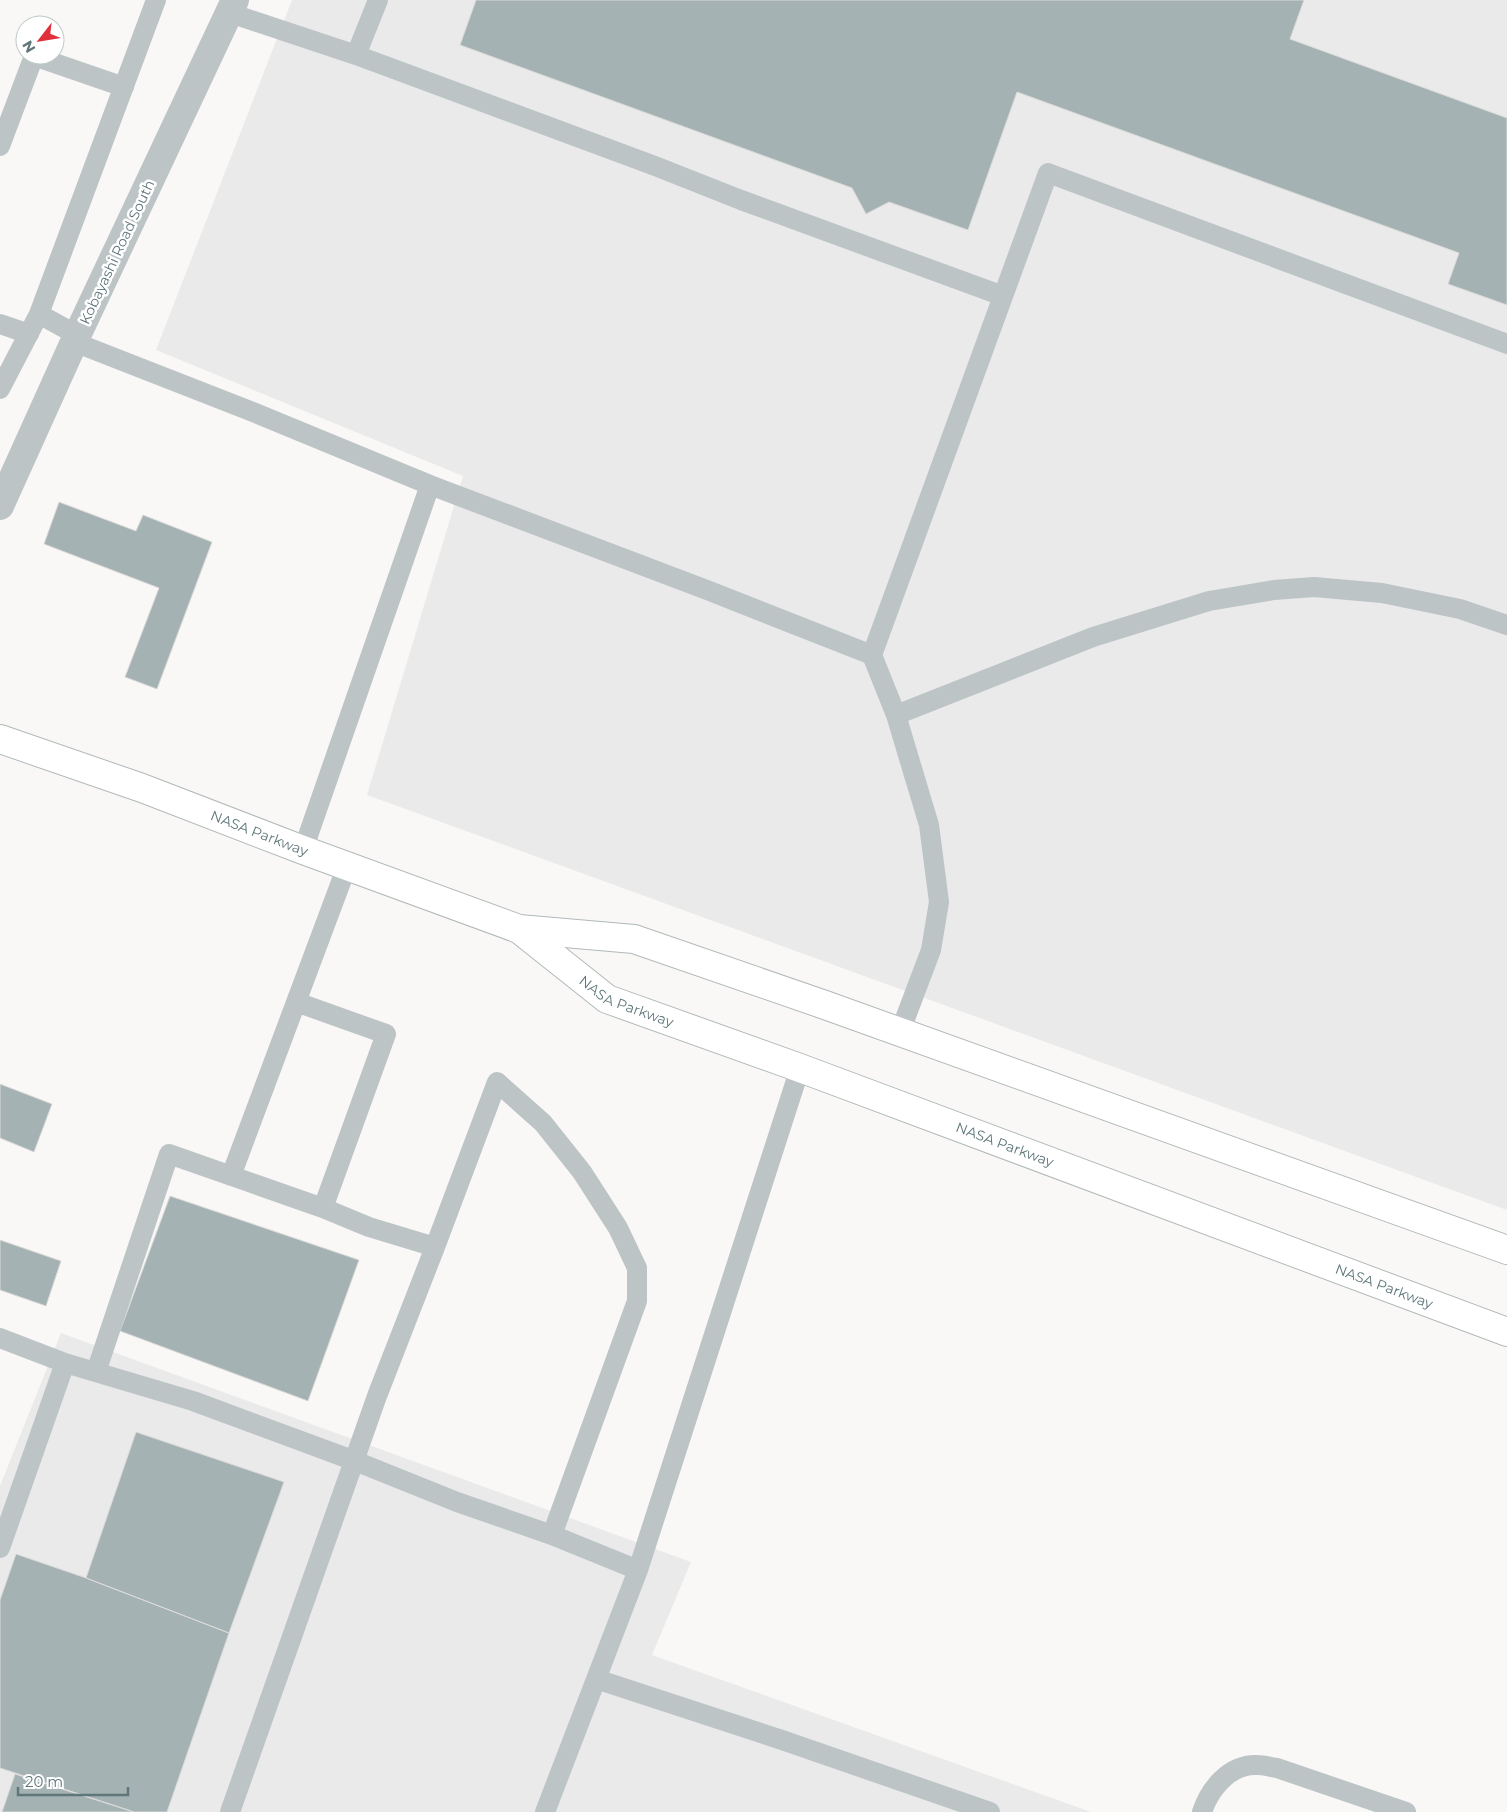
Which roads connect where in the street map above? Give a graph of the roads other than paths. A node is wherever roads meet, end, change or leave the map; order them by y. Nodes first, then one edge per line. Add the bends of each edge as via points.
1 (156, 0) edge
2 (378, 0) edge
3 (232, 6) edge
4 (356, 55) junction
5 (124, 88) junction
6 (0, 146) edge
7 (1003, 296) junction
8 (39, 314) junction
9 (0, 324) edge
10 (29, 334) junction
11 (76, 338) junction
12 (1507, 344) edge
13 (0, 389) edge
14 (430, 485) junction
15 (0, 506) edge
16 (1507, 625) edge
17 (872, 655) junction
18 (896, 715) junction
19 (0, 739) edge
20 (302, 850) junction
21 (347, 866) junction
22 (519, 929) junction
23 (296, 1002) junction
24 (900, 1032) junction
25 (800, 1068) junction
26 (232, 1176) junction
27 (323, 1208) junction
28 (435, 1247) junction
29 (1507, 1250) edge
30 (1507, 1332) edge
31 (0, 1338) edge
32 (65, 1363) junction
33 (96, 1372) junction
34 (355, 1461) junction
35 (552, 1535) junction
36 (0, 1548) edge
37 (638, 1570) junction
38 (596, 1679) junction
39 (230, 1812) edge
40 (545, 1812) edge
41 (990, 1812) edge
42 (1202, 1812) edge
43 (1406, 1812) edge

1 - 5 lane
2 - 4 lane
3 - 4 lane
3 - 11 street, Kobayashi Road South
4 - 7 lane
5 - 6 lane via 34,56
5 - 8 lane
7 - 12 lane via 1048,173
7 - 17 lane
8 - 10 lane
8 - 11 lane
9 - 10 lane
10 - 13 lane
11 - 14 lane
11 - 15 street, Kobayashi Road South
14 - 17 lane
14 - 20 lane
16 - 18 lane via 1460,609 1382,593 1314,587 1241,594 1208,601 1093,638
17 - 18 lane
18 - 24 lane via 929,825 939,902 931,950
19 - 20 main road, NASA Parkway via 142,788
20 - 21 main road, NASA Parkway
21 - 22 main road, NASA Parkway
21 - 23 lane
22 - 24 main road, NASA Parkway via 634,939
22 - 25 main road, NASA Parkway via 607,999
23 - 26 lane
23 - 27 lane via 386,1034
24 - 29 main road, NASA Parkway
25 - 30 main road, NASA Parkway
25 - 37 lane
26 - 27 lane
26 - 33 lane via 168,1154
27 - 28 lane via 369,1227
28 - 34 lane
28 - 35 lane via 497,1082 543,1122 582,1172 618,1228 637,1268 637,1301
31 - 32 lane
32 - 33 lane
32 - 36 lane
33 - 34 lane via 193,1401
34 - 35 lane via 456,1502
34 - 39 lane
35 - 37 lane
37 - 38 lane
38 - 40 lane
38 - 41 lane
42 - 43 lane via 1207,1798 1221,1780 1237,1770 1256,1765 1277,1768

